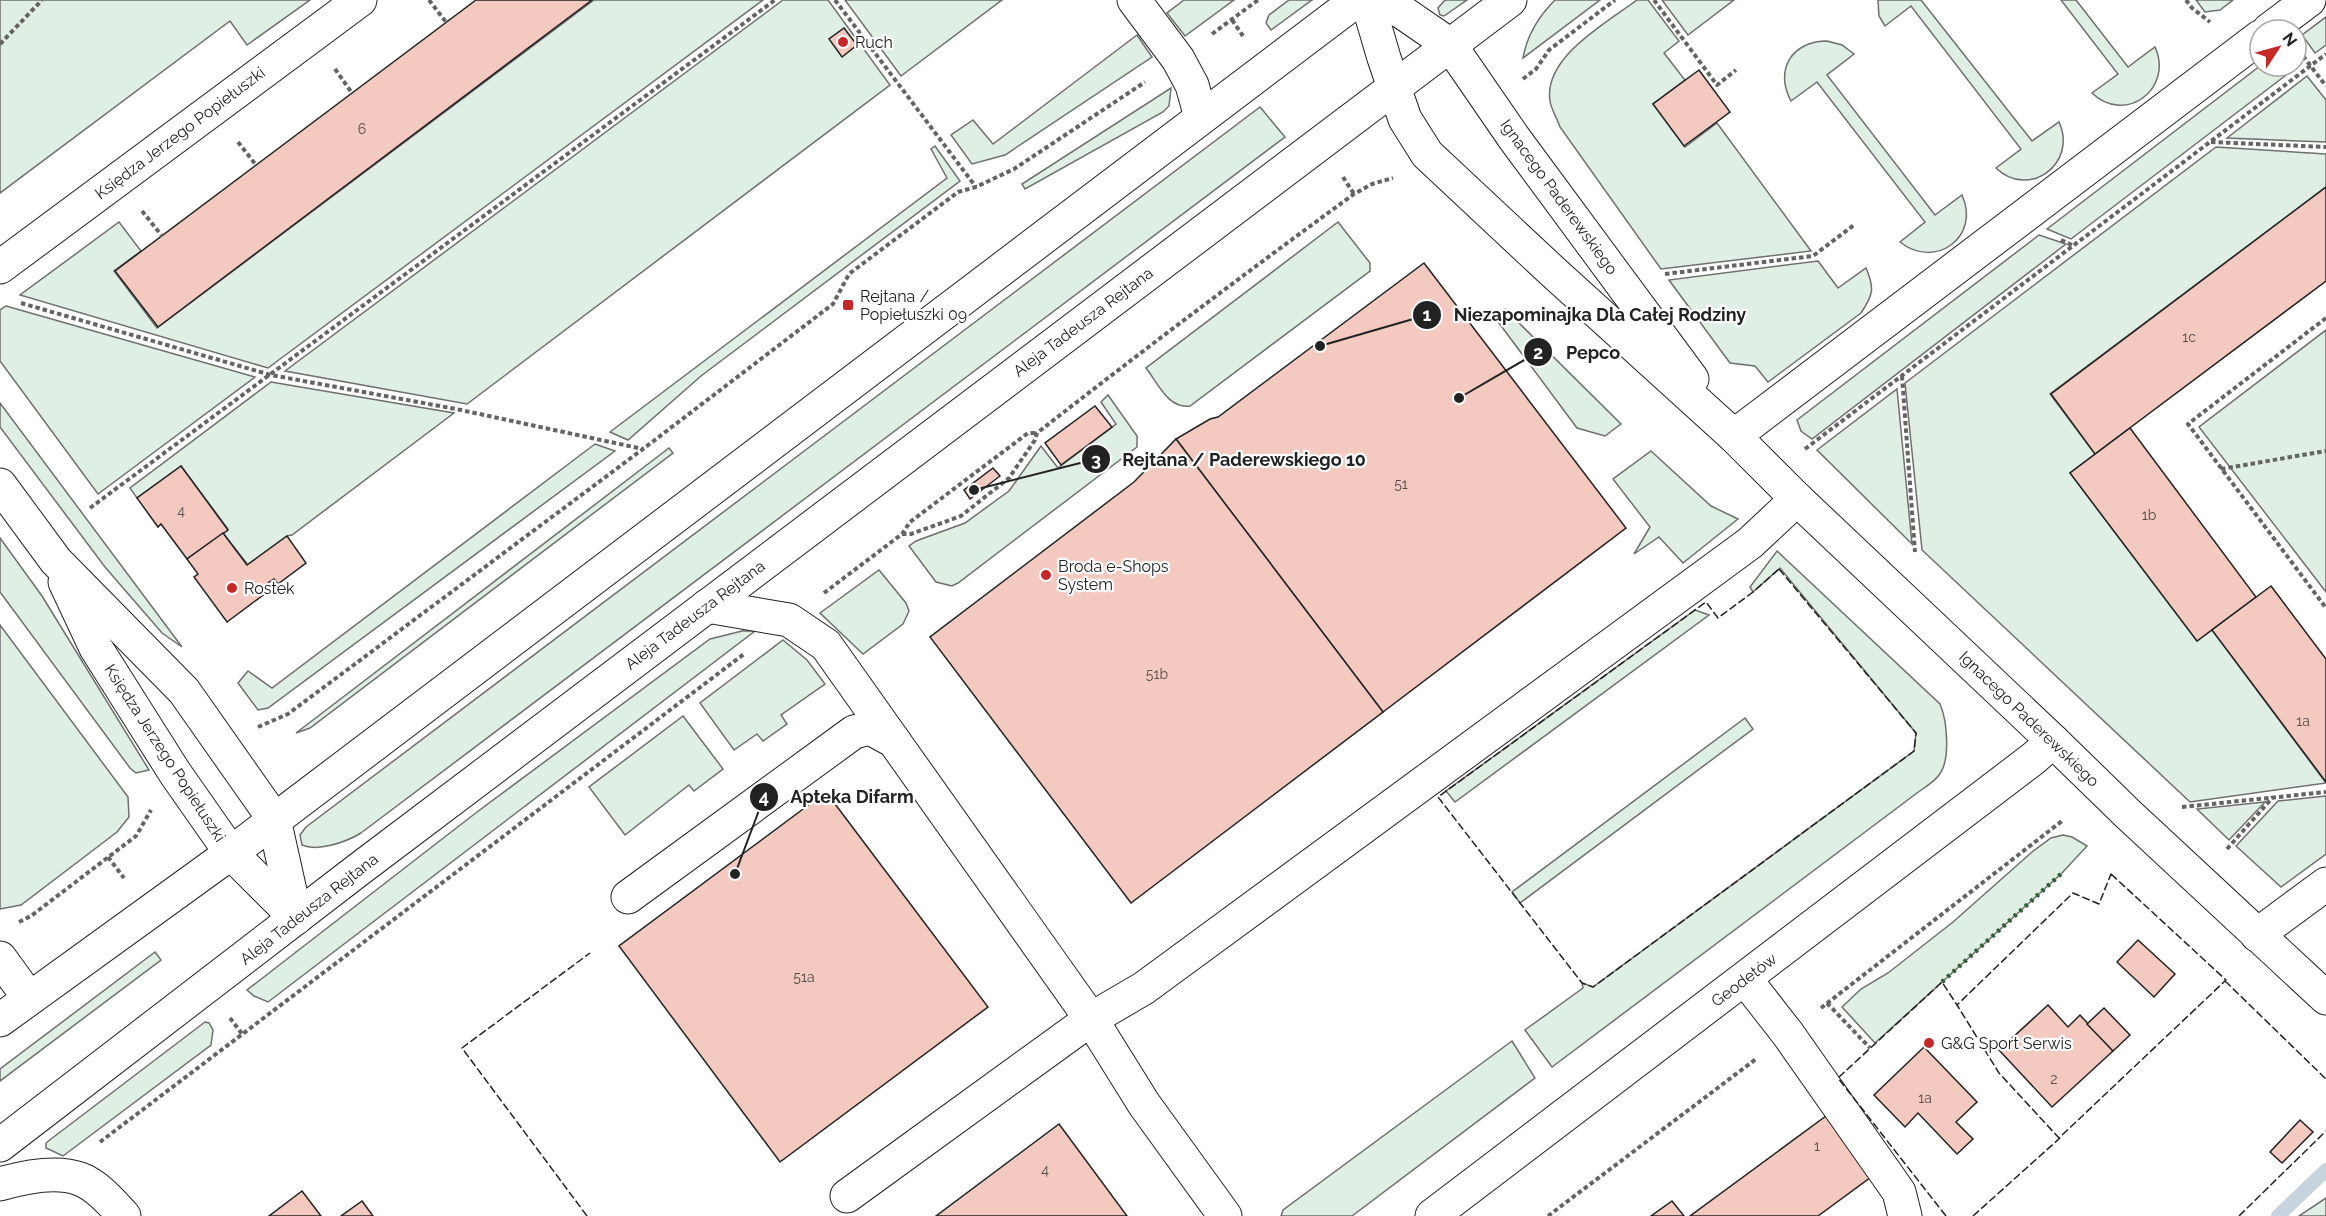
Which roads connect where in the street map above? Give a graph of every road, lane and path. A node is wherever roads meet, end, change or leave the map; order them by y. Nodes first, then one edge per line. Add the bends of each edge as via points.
1 (42, 0) edge
2 (360, 0) edge
3 (429, 0) edge
4 (775, 0) edge
5 (835, 0) edge
6 (1134, 0) edge
7 (1258, 0) edge
8 (1357, 0) edge
9 (1367, 0) edge
10 (1378, 0) edge
11 (1510, 0) edge
12 (1615, 0) edge
13 (1654, 0) edge
14 (2186, 0) edge
15 (2309, 0) edge
16 (2285, 18) edge
17 (446, 22) dead end
18 (2214, 23) dead end
19 (1208, 37) dead end
20 (0, 44) edge
21 (1450, 45) junction
22 (2248, 46) edge
23 (2326, 54) edge
24 (2308, 63) edge
25 (332, 65) dead end
26 (2310, 66) junction
27 (1737, 70) dead end
28 (1152, 77) dead end
29 (1523, 80) dead end
30 (2326, 86) edge
31 (1393, 88) junction
32 (352, 93) dead end
33 (1201, 117) junction
34 (235, 138) dead end
35 (2211, 142) junction
36 (2326, 147) edge
37 (256, 165) dead end
38 (1396, 177) dead end
39 (1348, 184) dead end
40 (976, 187) junction
41 (1354, 194) junction
42 (141, 208) dead end
43 (1854, 225) dead end
44 (162, 236) dead end
45 (0, 267) edge
46 (1655, 275) dead end
47 (12, 301) dead end
48 (2326, 318) edge
49 (271, 375) junction
50 (1902, 376) junction
51 (1037, 433) junction
52 (1734, 436) junction
53 (643, 449) junction
54 (1804, 450) dead end
55 (2326, 450) edge
56 (2221, 469) junction
57 (0, 485) edge
58 (1797, 499) junction
59 (90, 508) dead end
60 (902, 534) junction
61 (1915, 553) dead end
62 (56, 561) junction
63 (818, 597) dead end
64 (707, 606) junction
65 (2326, 608) edge
66 (750, 649) dead end
67 (257, 728) dead end
68 (894, 741) junction
69 (2053, 741) junction
70 (2326, 792) edge
71 (158, 802) dead end
72 (2183, 815) dead end
73 (274, 819) junction
74 (231, 853) junction
75 (2326, 884) edge
76 (628, 897) dead end
77 (296, 918) junction
78 (15, 924) dead end
79 (2257, 935) junction
80 (0, 958) edge
81 (1745, 979) junction
82 (29, 998) junction
83 (2326, 998) edge
84 (1827, 1003) dead end
85 (1092, 1018) junction
86 (0, 1020) edge
87 (1870, 1048) dead end
88 (0, 1145) edge
89 (95, 1146) dead end
90 (0, 1184) edge
91 (847, 1196) dead end
92 (124, 1216) edge
93 (1225, 1216) edge
94 (1432, 1216) edge
95 (1905, 1216) edge

1 - 20 path
2 - 45 street, Księdza Jerzego Popiełuszki
3 - 17 path
4 - 49 path
5 - 40 path
6 - 33 street via 1178,59 1192,85
7 - 19 path
8 - 33 street
9 - 31 street
10 - 21 street
11 - 21 street, Aleja Tadeusza Rejtana
12 - 29 path via 1549,50
13 - 27 path via 1717,85
14 - 18 path
15 - 16 street
21 - 31 street, Aleja Tadeusza Rejtana
21 - 52 street, Ignacego Paderewskiego
22 - 52 street
23 - 26 path
24 - 26 path
25 - 32 path
26 - 30 path
26 - 35 path
28 - 40 path via 1014,169
31 - 52 street, Ignacego Paderewskiego via 1405,119 1427,154
31 - 64 street, Aleja Tadeusza Rejtana
33 - 73 street
34 - 37 path
35 - 36 path
35 - 50 path
38 - 41 path
39 - 41 path
40 - 53 path via 958,192 849,274 833,304
41 - 51 path
42 - 44 path
43 - 46 path via 1813,256
47 - 49 path
48 - 56 path via 2188,424
49 - 53 path
49 - 59 path
50 - 54 path
50 - 61 path
51 - 60 path via 1028,433 910,522
51 - 60 path via 1009,478 961,516
52 - 58 street, Ignacego Paderewskiego
53 - 67 path via 288,714
55 - 56 path
56 - 65 path
57 - 62 street, Księdza Jerzego Popiełuszki
58 - 69 street, Ignacego Paderewskiego
58 - 85 street via 1750,543 1144,988
60 - 63 path
62 - 73 street, Księdza Jerzego Popiełuszki via 184,692
62 - 74 street, Księdza Jerzego Popiełuszki via 96,648
64 - 68 street via 789,620 826,645
64 - 77 street, Aleja Tadeusza Rejtana
66 - 89 path
68 - 76 street via 870,728 854,732
68 - 85 street
69 - 79 street, Ignacego Paderewskiego
69 - 81 street, Geodetów
70 - 72 path via 2175,808
71 - 78 path via 136,836
73 - 74 street
73 - 77 street, Księdza Jerzego Popiełuszki
74 - 77 street, Księdza Jerzego Popiełuszki
74 - 82 street
75 - 79 street
77 - 88 street, Aleja Tadeusza Rejtana
79 - 83 street, Ignacego Paderewskiego
80 - 82 street
81 - 94 street, Geodetów
81 - 95 street via 1899,1192
82 - 86 street
84 - 87 path
85 - 91 street
85 - 93 street via 1144,1104
90 - 92 street via 31,1175 80,1179 106,1196

